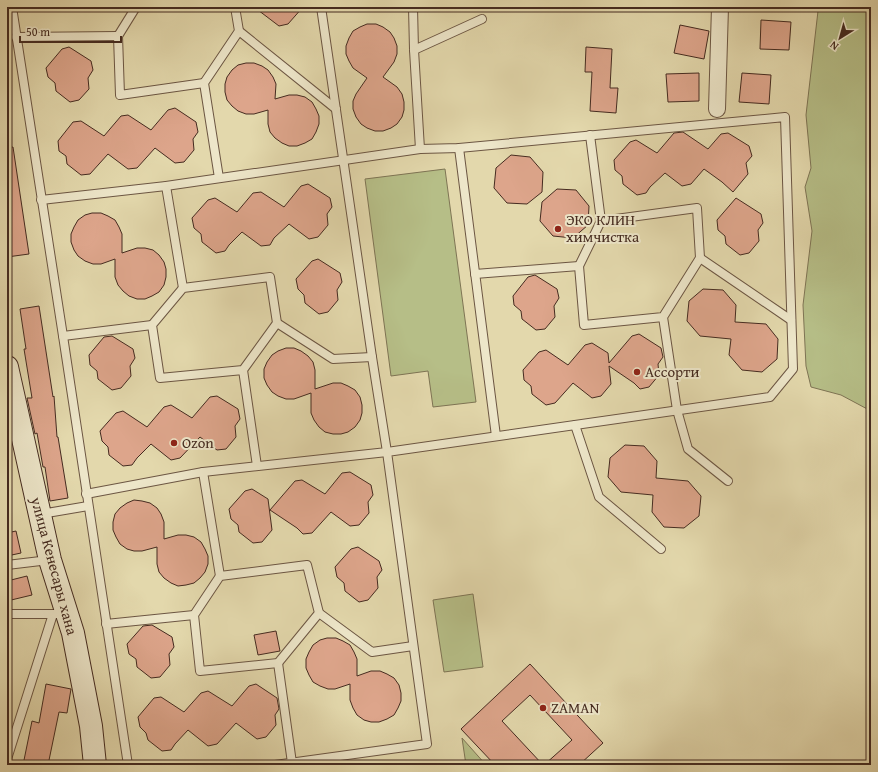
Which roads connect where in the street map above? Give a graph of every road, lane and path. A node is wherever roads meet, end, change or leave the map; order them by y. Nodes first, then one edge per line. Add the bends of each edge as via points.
1 (12, 7) edge
2 (136, 7) edge
3 (235, 7) edge
4 (321, 7) edge
5 (413, 7) edge
6 (720, 7) edge
7 (482, 19) dead end
8 (239, 31) junction
9 (118, 36) junction
10 (16, 37) junction
11 (414, 50) junction
12 (204, 83) junction
13 (336, 109) junction
14 (717, 109) dead end
15 (590, 135) junction
16 (459, 148) junction
17 (420, 150) junction
18 (343, 160) junction
19 (219, 178) junction
20 (166, 186) junction
21 (41, 200) junction
22 (601, 221) junction
23 (700, 258) junction
24 (579, 266) junction
25 (475, 274) junction
26 (183, 288) junction
27 (663, 317) junction
28 (791, 320) junction
29 (277, 323) junction
30 (152, 325) junction
31 (63, 336) junction
32 (372, 356) junction
33 (7, 368) edge
34 (243, 370) junction
35 (677, 410) junction
36 (574, 425) junction
37 (14, 432) edge
38 (496, 436) junction
39 (387, 452) junction
40 (257, 466) junction
41 (203, 472) junction
42 (728, 481) dead end
43 (86, 494) junction
44 (88, 506) junction
45 (40, 514) junction
46 (661, 549) dead end
47 (50, 560) junction
48 (7, 565) edge
49 (220, 576) junction
50 (319, 613) junction
51 (7, 614) edge
52 (60, 614) junction
53 (194, 615) junction
54 (106, 624) junction
55 (413, 646) junction
56 (278, 663) junction
57 (7, 759) edge
58 (292, 763) junction
59 (95, 765) edge
60 (128, 765) edge
61 (275, 765) edge

1 - 10 lane
2 - 9 lane
3 - 8 lane
4 - 13 lane
5 - 11 lane
6 - 14 street
7 - 11 lane
8 - 12 lane
8 - 13 lane
9 - 10 lane
9 - 12 lane via 120,95
10 - 21 lane
11 - 17 lane
12 - 19 lane
13 - 18 lane
15 - 16 lane
15 - 22 lane
15 - 28 lane via 784,117
16 - 17 lane
16 - 25 lane
17 - 18 lane
18 - 19 lane
18 - 32 lane
19 - 20 lane
20 - 21 lane
20 - 26 lane
21 - 31 lane
22 - 23 lane via 697,208
22 - 24 lane
23 - 27 lane
23 - 28 lane
24 - 25 lane
24 - 27 lane via 584,325
25 - 38 lane
26 - 29 lane via 270,277
26 - 30 lane
27 - 35 lane
28 - 35 lane via 792,369 770,397
29 - 32 lane via 333,359
29 - 34 lane
30 - 31 lane
30 - 34 lane via 160,378
31 - 43 lane
32 - 39 lane
33 - 37 street, улица Кенесары хана
34 - 40 lane
35 - 36 lane
35 - 42 lane via 688,449
36 - 38 lane
36 - 46 lane via 599,497
37 - 45 street, улица Кенесары хана
38 - 39 lane
39 - 40 lane
39 - 55 lane
40 - 41 lane
41 - 43 lane
41 - 49 lane
43 - 44 lane
44 - 45 lane
44 - 54 lane
45 - 47 street, улица Кенесары хана
47 - 48 lane
47 - 52 street, улица Кенесары хана
49 - 50 lane via 307,565
49 - 53 lane
50 - 55 lane via 372,652
50 - 56 lane
51 - 52 lane
52 - 57 lane
52 - 59 street, улица Кенесары хана via 73,633 91,726
53 - 54 lane
53 - 56 lane via 200,671
54 - 60 lane
55 - 58 lane via 427,744
56 - 58 lane
58 - 61 lane

